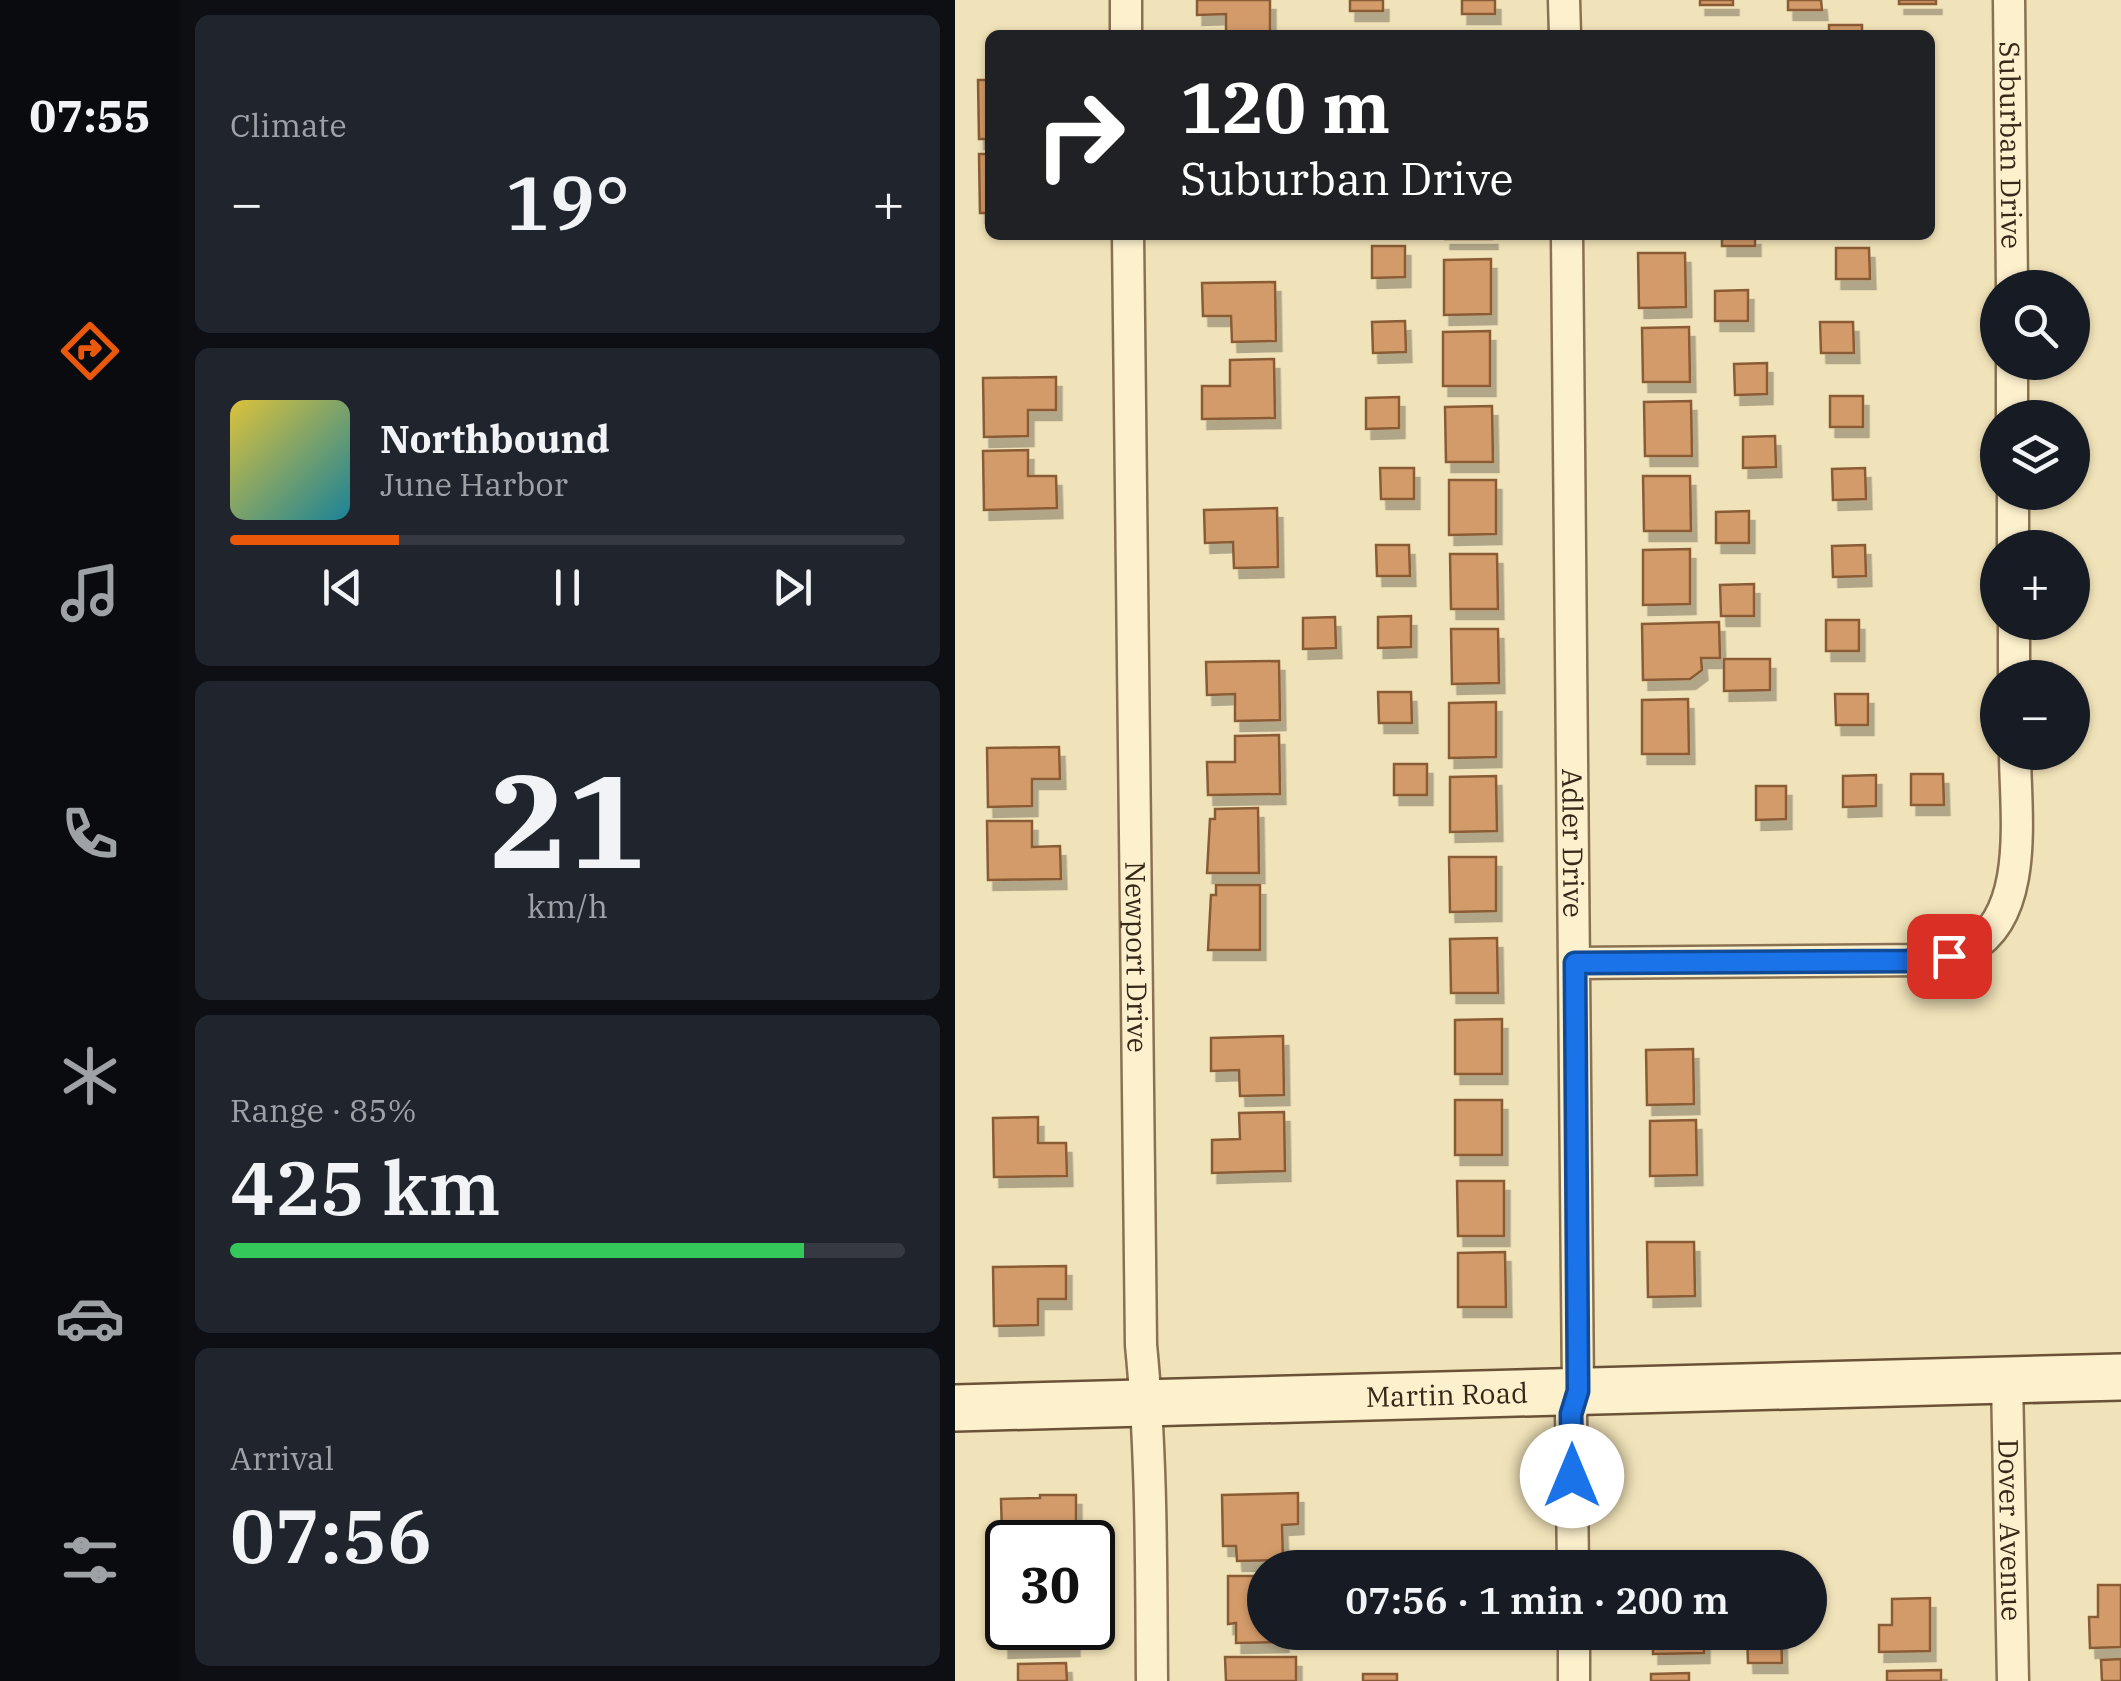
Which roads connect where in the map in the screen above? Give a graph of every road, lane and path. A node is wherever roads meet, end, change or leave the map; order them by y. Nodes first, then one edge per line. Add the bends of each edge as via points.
1 (1126, 0) edge
2 (1565, 0) edge
3 (2009, 0) edge
4 (1126, 30) edge
5 (1565, 30) edge
6 (1128, 240) edge
7 (1567, 240) edge
8 (2011, 270) edge
9 (2015, 770) edge
10 (1575, 963) junction
11 (2121, 1377) edge
12 (2007, 1380) junction
13 (1578, 1391) junction
14 (1147, 1403) junction
15 (955, 1408) edge
16 (1573, 1550) edge
17 (1574, 1650) edge
18 (1153, 1681) edge
19 (1574, 1681) edge
20 (2013, 1681) edge

1 - 4 street
2 - 5 street
3 - 8 street, Suburban Drive
6 - 14 street, Newport Drive via 1141,1344
7 - 10 street, Adler Drive
9 - 10 street via 2011,893 2000,918 1972,947 1925,960
10 - 13 street, Adler Drive
11 - 12 street, Martin Road
12 - 13 street, Martin Road
12 - 20 street, Dover Avenue
13 - 14 street, Martin Road
13 - 16 street, Adler Drive via 1571,1414
14 - 15 street, Martin Road
14 - 18 street, Newport Drive
17 - 19 street

